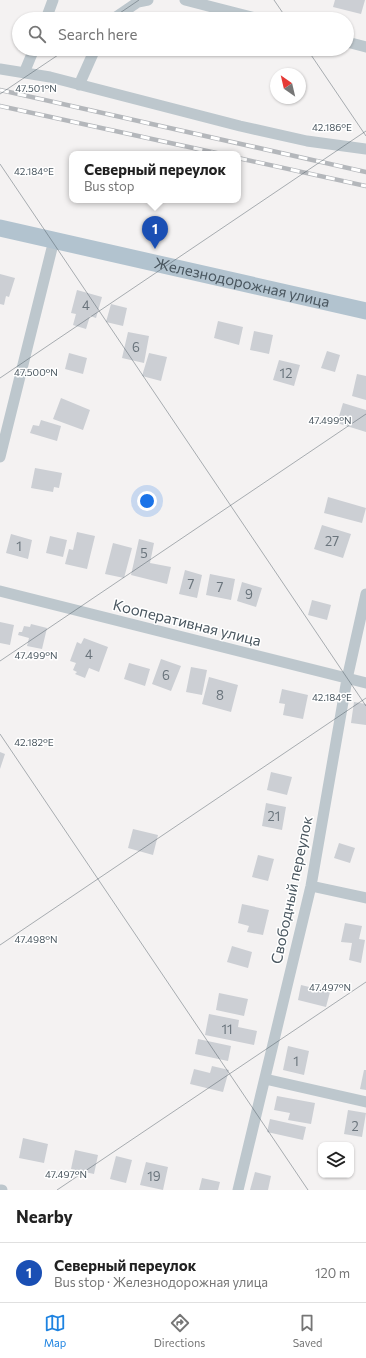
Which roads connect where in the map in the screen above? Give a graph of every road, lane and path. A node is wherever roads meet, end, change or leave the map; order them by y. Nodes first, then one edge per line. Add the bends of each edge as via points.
1 (53, 0) edge
2 (148, 0) edge
3 (185, 0) edge
4 (49, 12) edge
5 (123, 12) edge
6 (231, 12) edge
7 (354, 44) edge
8 (366, 47) edge
9 (31, 56) edge
10 (92, 56) edge
11 (0, 69) edge
12 (24, 73) junction
13 (79, 85) junction
14 (366, 149) edge
15 (0, 228) edge
16 (54, 240) junction
17 (366, 311) edge
18 (0, 457) edge
19 (0, 591) edge
20 (366, 594) edge
21 (347, 679) junction
22 (366, 683) edge
23 (310, 886) junction
24 (366, 898) edge
25 (265, 1079) junction
26 (366, 1102) edge
27 (238, 1190) edge

1 - 4 street
2 - 5 street via 138,2
3 - 6 street
7 - 8 street
9 - 12 street
10 - 13 street
11 - 12 street
12 - 13 street
13 - 14 street via 307,141
15 - 16 main road, Железнодорожная улица
16 - 17 main road, Железнодорожная улица
16 - 18 street
19 - 21 street, Кооперативная улица
20 - 21 street, Свободный переулок
21 - 22 street, Кооперативная улица
21 - 23 street, Свободный переулок
23 - 24 street
23 - 25 street, Свободный переулок
25 - 26 street
25 - 27 street, Свободный переулок

